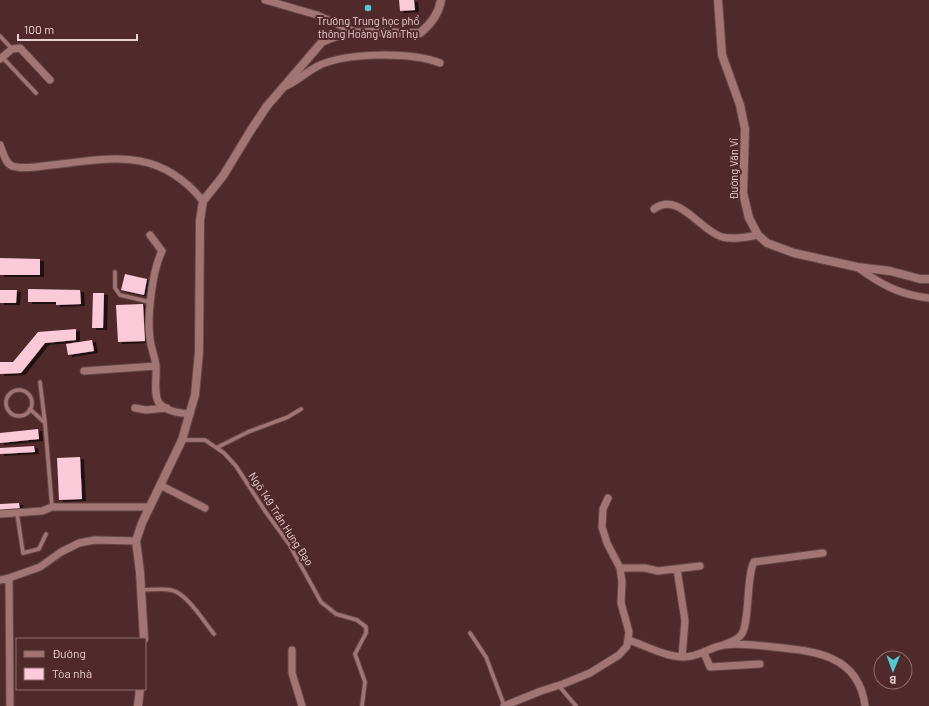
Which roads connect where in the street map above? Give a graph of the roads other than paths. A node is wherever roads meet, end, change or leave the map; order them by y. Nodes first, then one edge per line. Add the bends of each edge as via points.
1 (265, 0) edge
2 (441, 0) edge
3 (718, 0) edge
4 (353, 31) junction
5 (0, 36) edge
6 (12, 49) junction
7 (1, 58) edge
8 (440, 63) dead end
9 (50, 80) dead end
10 (282, 88) junction
11 (36, 93) dead end
12 (0, 145) edge
13 (203, 201) junction
14 (654, 209) dead end
15 (150, 235) dead end
16 (758, 235) junction
17 (856, 267) junction
18 (115, 272) dead end
19 (929, 279) edge
20 (929, 298) edge
21 (150, 302) junction
22 (156, 366) junction
23 (84, 371) dead end
24 (40, 382) dead end
25 (135, 408) dead end
26 (167, 408) junction
27 (30, 409) junction
28 (301, 409) dead end
29 (190, 414) junction
30 (45, 423) junction
31 (182, 440) junction
32 (218, 447) junction
33 (160, 485) junction
34 (608, 498) dead end
35 (52, 507) junction
36 (150, 507) junction
37 (205, 508) dead end
38 (17, 513) junction
39 (0, 514) edge
40 (46, 534) dead end
41 (136, 542) junction
42 (823, 553) dead end
43 (700, 566) dead end
44 (620, 568) junction
45 (676, 569) junction
46 (9, 578) junction
47 (0, 580) edge
48 (141, 590) junction
49 (470, 633) dead end
50 (214, 634) dead end
51 (144, 638) edge
52 (629, 640) junction
53 (723, 645) junction
54 (292, 650) dead end
55 (704, 653) junction
56 (682, 657) junction
57 (760, 664) dead end
58 (559, 686) junction
59 (140, 690) edge
60 (10, 706) edge
61 (138, 706) edge
62 (302, 706) edge
63 (362, 706) edge
64 (504, 706) edge
65 (576, 706) edge
66 (865, 706) edge

1 - 4 street via 317,15
2 - 4 street via 428,27 420,33
3 - 16 street, Đường Văn Vỉ via 722,55 740,105 745,130 743,193 749,218
4 - 10 street via 322,42
5 - 6 lane
6 - 7 street
6 - 9 street via 20,48
7 - 11 lane
8 - 10 street via 420,56 342,58 318,66
10 - 13 street via 250,130 223,176
12 - 13 street via 7,161 15,167 107,159 154,164 169,170 193,189
13 - 29 street via 200,220 198,372
14 - 16 street via 664,203 672,204 690,214 710,232 723,237
15 - 21 street via 162,251 158,258
16 - 17 street, Đường Văn Vỉ via 767,243 794,253
17 - 19 street, Đường Văn Vỉ
17 - 20 street via 887,287 912,296
18 - 21 lane via 115,288 120,295
21 - 22 street via 150,339
22 - 23 street
22 - 26 street via 157,397
24 - 30 lane
25 - 26 street
26 - 29 street via 174,412
27 - 27 lane via 29,395 21,390 11,392 6,399 6,407 14,416 24,415
27 - 30 lane
28 - 32 lane
29 - 31 street
30 - 35 lane
31 - 32 lane, Ngõ 149 Trần Hưng Đạo via 205,440
31 - 33 street
32 - 63 lane, Ngõ 149 Trần Hưng Đạo via 236,466 289,544 321,602 336,614 357,620 366,627 366,633 355,654 365,682
33 - 36 street
33 - 37 street
34 - 44 street via 603,509 602,527
35 - 36 street
35 - 38 street via 42,511
36 - 41 street
38 - 39 street
38 - 40 lane via 23,553 40,549
41 - 46 street via 95,540 79,543 40,567
41 - 48 street
42 - 53 street via 754,562 744,631
43 - 45 street
44 - 45 street via 658,571
44 - 52 street via 621,603
45 - 56 street via 685,621
46 - 47 street
46 - 60 street
48 - 50 lane via 171,590 179,594 193,606
48 - 51 street
49 - 64 lane via 486,657
52 - 56 street
52 - 58 street via 619,655
53 - 55 street
53 - 66 street via 777,647 831,657 850,671 857,680
54 - 62 street via 292,673
55 - 56 street
55 - 57 street via 710,667
58 - 64 street
58 - 65 lane
59 - 61 street

